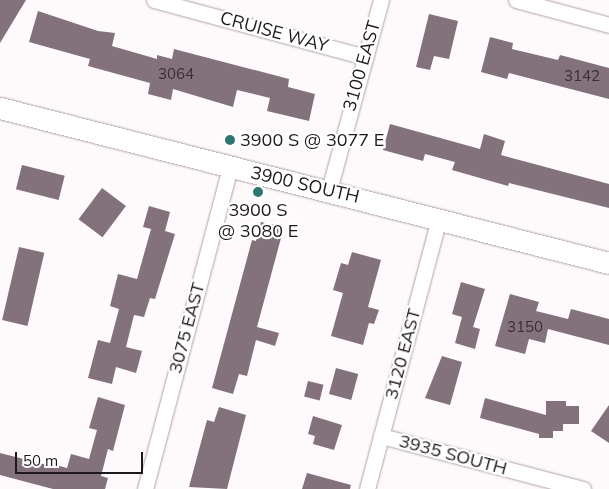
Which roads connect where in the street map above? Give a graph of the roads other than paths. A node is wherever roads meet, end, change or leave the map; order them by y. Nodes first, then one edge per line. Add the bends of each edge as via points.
1 (381, 0) edge
2 (516, 0) edge
3 (164, 1) edge
4 (609, 25) edge
5 (365, 56) junction
6 (0, 108) edge
7 (230, 168) junction
8 (328, 190) junction
9 (439, 220) junction
10 (609, 263) edge
11 (381, 436) junction
12 (145, 489) edge
13 (367, 489) edge
14 (583, 489) edge

1 - 5 street, 3100 EAST
2 - 4 street
3 - 5 street, CRUISE WAY
5 - 8 street, 3100 EAST
6 - 7 main road, 3900 SOUTH
7 - 8 main road, 3900 SOUTH
7 - 12 street, 3075 EAST
8 - 9 main road, 3900 SOUTH
9 - 10 main road, 3900 SOUTH
9 - 11 street, 3120 EAST
11 - 13 street, 3120 EAST
11 - 14 street, 3935 SOUTH

